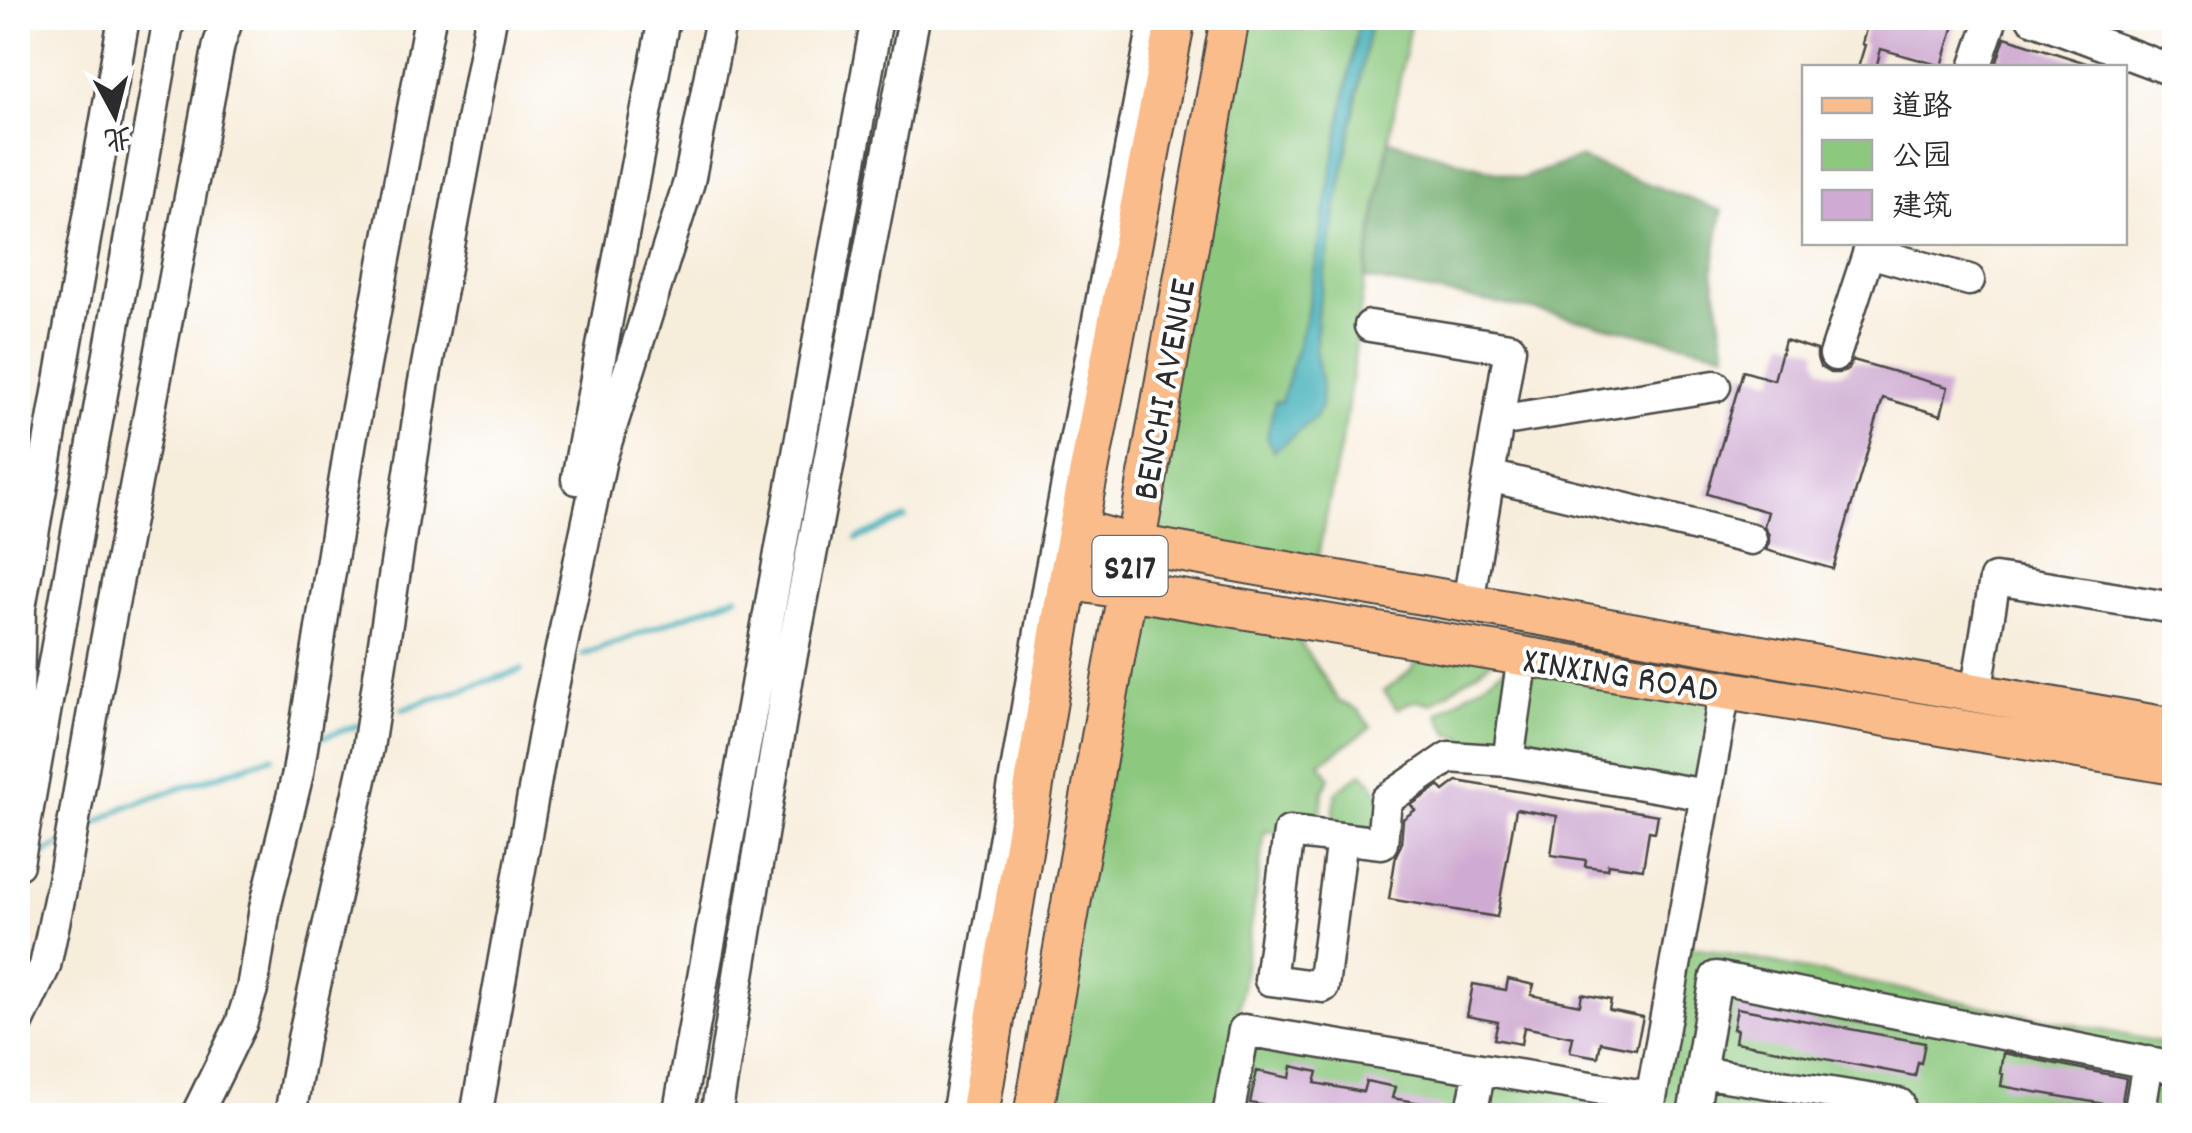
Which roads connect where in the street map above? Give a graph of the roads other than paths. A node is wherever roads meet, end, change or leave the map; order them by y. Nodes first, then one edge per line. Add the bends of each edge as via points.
1 (124, 18) edge
2 (169, 18) edge
3 (228, 18) edge
4 (430, 18) edge
5 (492, 18) edge
6 (664, 18) edge
7 (721, 18) edge
8 (878, 18) edge
9 (914, 18) edge
10 (1155, 18) edge
11 (1176, 18) edge
12 (1230, 18) edge
13 (1992, 18) edge
14 (2032, 18) edge
15 (1976, 65) edge
16 (2174, 70) edge
17 (1871, 247) edge
18 (1969, 280) dead end
19 (1370, 326) dead end
20 (1836, 355) dead end
21 (1715, 386) dead end
22 (1498, 421) junction
23 (1489, 476) junction
24 (1075, 510) junction
25 (1751, 539) dead end
26 (1134, 544) junction
27 (1068, 580) junction
28 (1126, 590) junction
29 (1468, 603) junction
30 (2174, 608) edge
31 (1523, 656) junction
32 (1726, 690) junction
33 (1976, 693) junction
34 (2174, 728) edge
35 (1508, 761) junction
36 (2174, 765) edge
37 (1706, 795) junction
38 (26, 827) junction
39 (1342, 838) junction
40 (18, 864) edge
41 (1298, 984) junction
42 (18, 1023) edge
43 (1290, 1038) junction
44 (2161, 1065) edge
45 (1480, 1068) junction
46 (1700, 1072) junction
47 (1899, 1104) dead end
48 (1650, 1106) edge
49 (196, 1116) edge
50 (290, 1116) edge
51 (456, 1116) edge
52 (476, 1116) edge
53 (678, 1116) edge
54 (716, 1116) edge
55 (957, 1116) edge
56 (980, 1116) edge
57 (1033, 1116) edge
58 (1228, 1116) edge
59 (1471, 1116) edge
60 (1693, 1116) edge
61 (2139, 1116) edge

1 - 38 street via 20,608
2 - 38 street
3 - 42 street via 66,872 45,966
4 - 49 street via 351,440 298,773 252,989
5 - 50 street via 423,387 368,748
6 - 51 street
7 - 52 street via 689,182 601,460 549,706
8 - 53 street
9 - 54 street via 789,670
10 - 24 street
11 - 24 main road, BENCHI AVENUE / S217
12 - 26 main road, BENCHI AVENUE / S217
13 - 15 street
14 - 16 street
17 - 18 street
17 - 20 street
19 - 22 street via 1510,348
21 - 22 street
22 - 23 street
23 - 25 street
23 - 29 street
24 - 26 main road, XINXING ROAD
24 - 27 main road, BENCHI AVENUE / S217
24 - 55 street
26 - 28 main road, BENCHI AVENUE / S217
26 - 29 main road, XINXING ROAD
27 - 28 main road, XINXING ROAD
27 - 56 main road, BENCHI AVENUE / S217
28 - 31 main road, XINXING ROAD
28 - 57 main road, BENCHI AVENUE / S217
29 - 33 main road, XINXING ROAD
30 - 33 street via 1994,579
31 - 32 main road, XINXING ROAD
31 - 35 street
32 - 36 main road, XINXING ROAD
32 - 37 street
33 - 34 main road, XINXING ROAD
35 - 37 street
35 - 39 street via 1449,757 1386,800 1382,842
37 - 48 street
38 - 40 street
39 - 41 street via 1323,987
39 - 41 street via 1289,832 1270,980
41 - 43 street
43 - 45 street
43 - 58 street via 1244,1030
44 - 46 street via 1716,978
44 - 61 street
45 - 48 street
45 - 59 street
46 - 47 street
46 - 60 street

